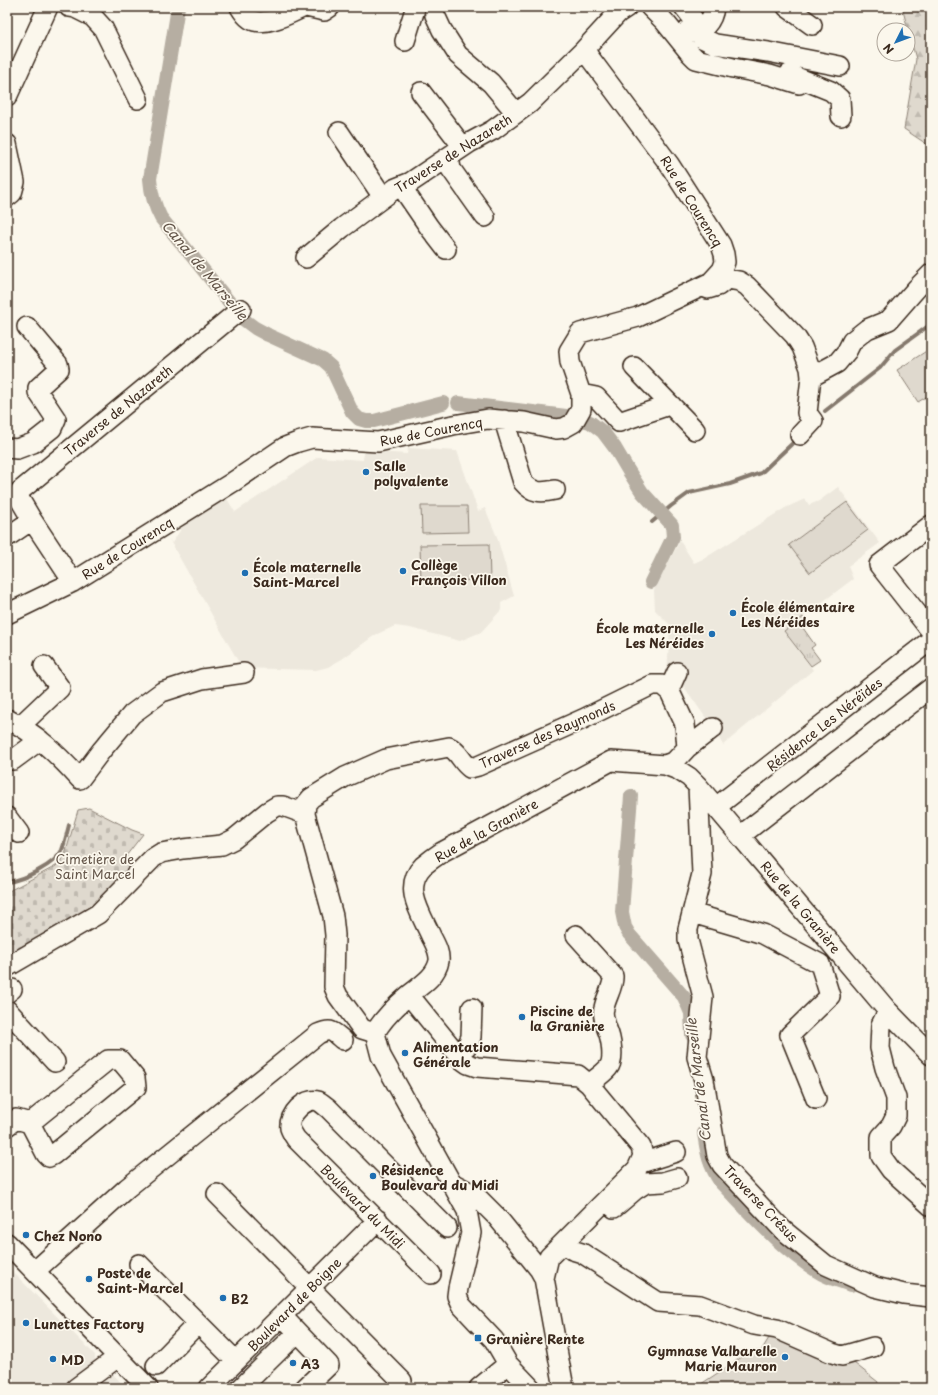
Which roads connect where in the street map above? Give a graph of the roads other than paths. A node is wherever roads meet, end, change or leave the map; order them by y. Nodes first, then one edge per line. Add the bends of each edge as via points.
1 (48, 7) edge
2 (69, 7) edge
3 (240, 7) edge
4 (305, 7) edge
5 (330, 7) edge
6 (414, 7) edge
7 (434, 7) edge
8 (627, 7) edge
9 (650, 7) edge
10 (684, 7) edge
11 (714, 7) edge
12 (787, 7) edge
13 (665, 22) junction
14 (812, 25) dead end
15 (699, 31) junction
16 (405, 40) dead end
17 (584, 50) junction
18 (699, 59) junction
19 (840, 66) dead end
20 (799, 84) dead end
21 (421, 92) dead end
22 (7, 97) edge
23 (138, 99) dead end
24 (516, 113) junction
25 (841, 116) dead end
26 (339, 132) dead end
27 (7, 144) edge
28 (456, 152) junction
29 (401, 186) junction
30 (7, 197) edge
31 (383, 197) junction
32 (485, 216) dead end
33 (446, 249) dead end
34 (306, 258) dead end
35 (931, 274) edge
36 (702, 286) junction
37 (237, 312) dead end
38 (27, 327) dead end
39 (634, 367) dead end
40 (811, 377) junction
41 (672, 406) junction
42 (578, 409) junction
43 (504, 420) junction
44 (695, 430) dead end
45 (800, 435) dead end
46 (7, 448) edge
47 (555, 490) dead end
48 (32, 520) junction
49 (931, 525) edge
50 (7, 538) edge
51 (73, 582) junction
52 (7, 614) edge
53 (931, 631) edge
54 (931, 640) edge
55 (44, 666) dead end
56 (677, 672) dead end
57 (244, 673) dead end
58 (661, 688) junction
59 (931, 688) edge
60 (14, 722) edge
61 (713, 728) dead end
62 (40, 740) junction
63 (687, 748) junction
64 (13, 760) dead end
65 (665, 765) junction
66 (698, 786) junction
67 (716, 807) junction
68 (305, 814) junction
69 (7, 817) edge
70 (19, 833) dead end
71 (740, 836) junction
72 (692, 913) junction
73 (576, 935) dead end
74 (7, 967) edge
75 (409, 995) junction
76 (472, 1008) dead end
77 (7, 1010) edge
78 (888, 1011) junction
79 (375, 1033) junction
80 (343, 1040) dead end
81 (457, 1054) junction
82 (931, 1055) edge
83 (55, 1062) dead end
84 (589, 1084) junction
85 (816, 1099) dead end
86 (30, 1123) junction
87 (7, 1126) edge
88 (676, 1152) dead end
89 (641, 1163) junction
90 (677, 1178) dead end
91 (450, 1182) junction
92 (217, 1194) dead end
93 (931, 1206) edge
94 (378, 1220) junction
95 (447, 1228) dead end
96 (7, 1243) edge
97 (572, 1250) junction
98 (139, 1264) dead end
99 (35, 1271) junction
100 (431, 1274) dead end
101 (544, 1278) junction
102 (311, 1287) junction
103 (931, 1297) edge
104 (282, 1316) junction
105 (198, 1323) junction
106 (297, 1333) junction
107 (873, 1347) dead end
108 (118, 1357) junction
109 (236, 1361) junction
110 (508, 1364) junction
111 (156, 1366) dead end
112 (85, 1386) edge
113 (148, 1388) edge
114 (209, 1388) edge
115 (241, 1388) edge
116 (305, 1388) edge
117 (402, 1388) edge
118 (479, 1388) edge
119 (531, 1388) edge
120 (564, 1388) edge

1 - 22 street
2 - 23 street via 93,17 104,28
3 - 4 street via 251,20 271,21
4 - 5 street via 324,11
6 - 16 street
7 - 24 street via 434,15 458,55 491,83
8 - 17 street, Traverse de Nazareth via 618,13
9 - 13 street
10 - 15 street
11 - 15 street via 710,22
12 - 14 street
13 - 15 street via 671,21 692,32
13 - 18 street via 690,53
15 - 19 street via 702,38 715,44
17 - 24 street, Traverse de Nazareth via 530,103
17 - 36 street, Rue de Courencq via 669,164 721,245 725,262 722,270 711,282
18 - 20 street
18 - 25 street via 725,58 769,66 831,91 840,98
21 - 28 street
24 - 28 street, Traverse de Nazareth
26 - 31 street
27 - 30 street via 15,182 12,193
28 - 29 street, Traverse de Nazareth
28 - 32 street via 451,169
29 - 31 street, Traverse de Nazareth
29 - 33 street
31 - 34 street, Traverse de Nazareth
35 - 40 street via 889,320 867,329 852,341 837,363
36 - 40 street via 711,289 727,279 739,281 747,286 798,341 810,368
36 - 42 street, Rue de Courencq via 638,317 580,333 569,351
37 - 48 street, Traverse de Nazareth via 20,491 19,498
38 - 46 street via 58,364 59,369 38,388 38,392 56,419 52,428 32,443 17,450
39 - 41 street
40 - 45 street via 807,413 813,421
41 - 42 street via 619,422 596,397
41 - 44 street
42 - 43 street, Rue de Courencq via 564,428 556,429
43 - 47 street via 523,482 529,489 543,493
43 - 51 street, Rue de Courencq via 488,419 378,442 312,438 298,442 285,447
48 - 50 street
48 - 51 street, Traverse de Nazareth
49 - 53 street via 879,565
51 - 52 street, Rue de Courencq
54 - 67 street, Résidence Les Néréïdes
55 - 60 street via 60,688
56 - 58 street
57 - 62 street via 202,679 162,692 132,714 80,779
58 - 63 street via 685,724
58 - 68 street, Traverse des Raymonds via 583,719 478,766 470,768 464,764 455,749 449,747 386,759 345,777 311,798 306,804
59 - 71 street
60 - 62 street
61 - 63 street
62 - 64 street
63 - 65 street via 675,761
65 - 66 street, Rue de la Granière via 689,777
65 - 75 street, Rue de la Granière via 611,761 442,852 424,866 414,880 413,891 439,955 436,971
66 - 67 street, Rue de la Granière
66 - 72 street, Traverse Crésus via 702,874
67 - 71 street, Rue de la Granière
68 - 74 street via 277,806 234,839 222,845 161,853 98,914
68 - 79 street via 333,916 336,935 334,987 362,1028
69 - 70 street
71 - 78 street, Rue de la Granière
72 - 85 street via 763,934 820,964 830,996 790,1035
72 - 103 street, Traverse Crésus via 688,940 703,997 697,1057 704,1080 717,1156 783,1230 826,1265 875,1287
73 - 84 street via 613,976 614,982 603,1009 612,1041 611,1062 609,1067
75 - 79 street, Rue de la Granière via 384,1018
75 - 81 street
76 - 81 street via 471,1037 467,1046
77 - 83 street
78 - 82 street, Rue de la Granière
78 - 93 street via 881,1025 880,1048 896,1098 896,1116 881,1137 881,1156 891,1170
79 - 91 street via 381,1056
80 - 99 street via 332,1031 327,1030 318,1034 127,1188
81 - 84 street via 468,1064 477,1067 578,1076
84 - 89 street via 641,1147
86 - 86 street via 108,1060 120,1060 136,1078 136,1087 49,1157
86 - 87 street via 16,1119
88 - 89 street
89 - 101 street via 549,1257
90 - 97 street via 646,1183 602,1218
91 - 101 street via 475,1195 497,1217 534,1261
91 - 110 street via 467,1211 471,1234 457,1296 461,1305 494,1340
92 - 102 street
94 - 95 street, Boulevard du Midi via 296,1139 290,1128 292,1116 306,1102 317,1101 328,1108
94 - 100 street, Boulevard du Midi
94 - 102 street, Boulevard de Boigne
96 - 99 street
97 - 101 street
97 - 107 street via 582,1253 658,1302 700,1305 754,1325 777,1329 842,1356
98 - 105 street
99 - 108 street
101 - 120 street
102 - 104 street, Boulevard de Boigne
102 - 117 street via 402,1380
104 - 106 street
104 - 109 street, Boulevard de Boigne
105 - 109 street
105 - 111 street
106 - 115 street
106 - 116 street via 332,1362
108 - 112 street
108 - 113 street
109 - 114 street, Boulevard de Boigne
110 - 118 street
110 - 119 street

